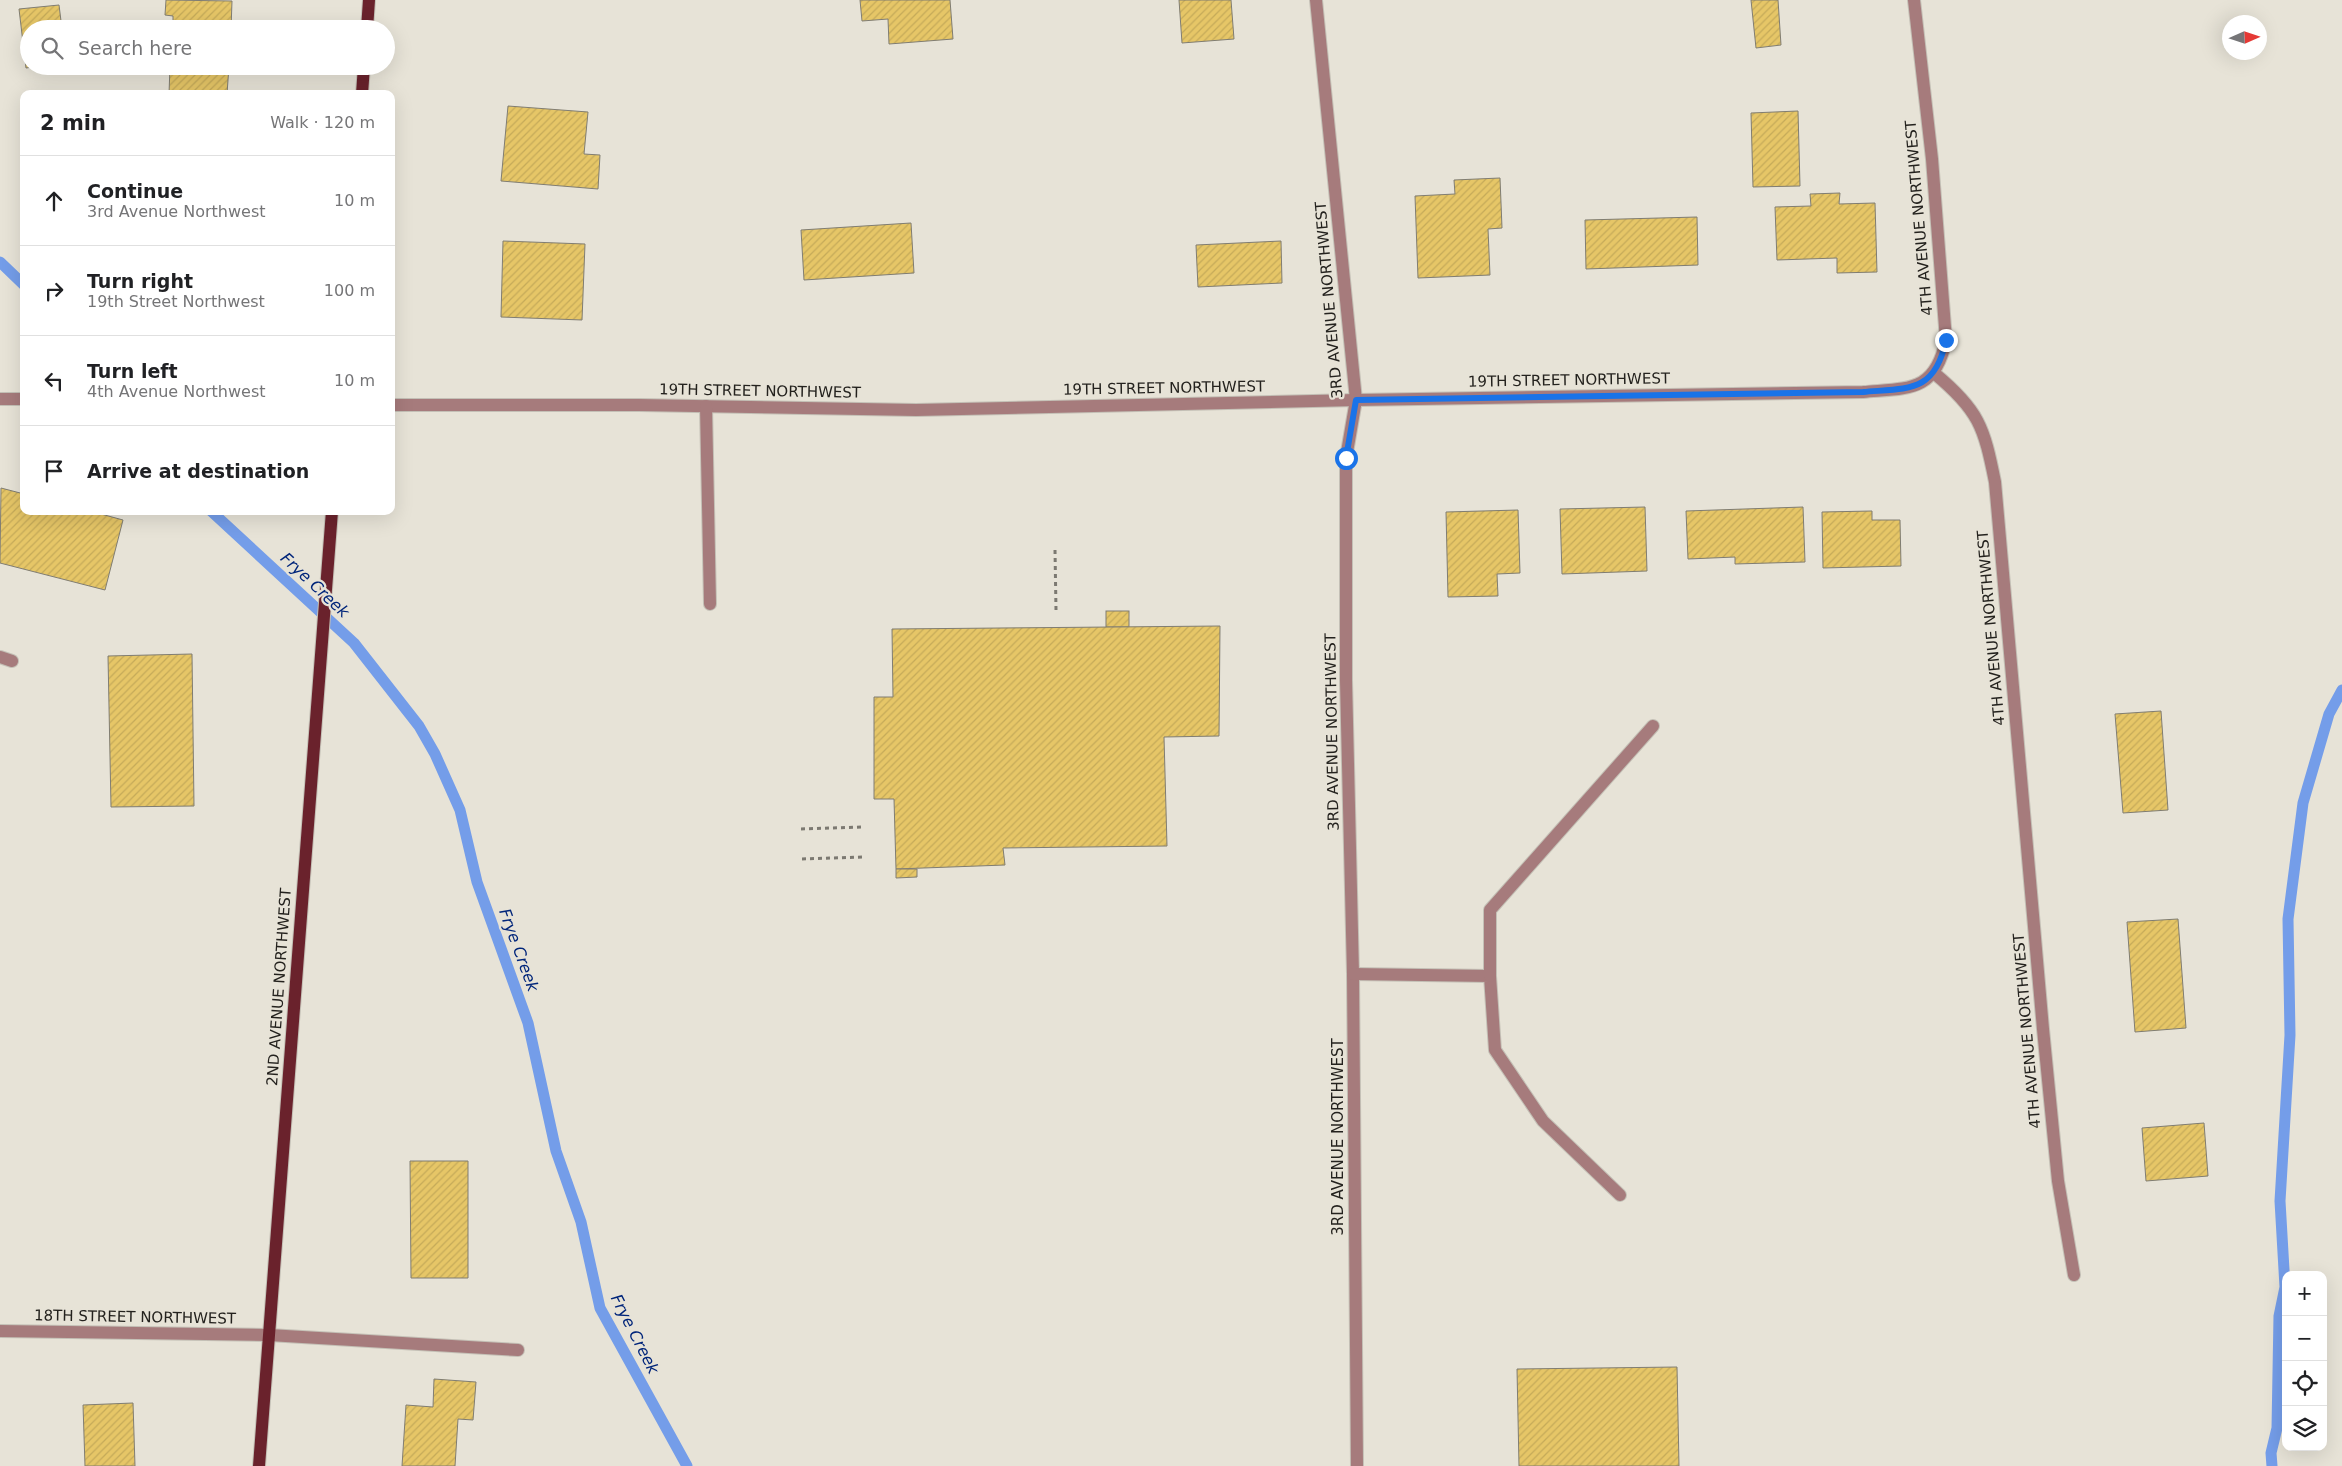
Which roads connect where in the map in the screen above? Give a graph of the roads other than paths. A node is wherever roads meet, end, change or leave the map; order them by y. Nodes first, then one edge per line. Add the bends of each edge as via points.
1 (369, 0) edge
2 (1316, 0) edge
3 (1914, 0) edge
4 (368, 20) edge
5 (363, 75) edge
6 (362, 90) edge
7 (1934, 373) junction
8 (0, 399) edge
9 (20, 399) edge
10 (1356, 400) junction
11 (395, 405) edge
12 (706, 406) junction
13 (332, 515) edge
14 (710, 604) dead end
15 (1653, 726) dead end
16 (1353, 974) junction
17 (1490, 976) junction
18 (1620, 1194) dead end
19 (2074, 1275) dead end
20 (0, 1331) edge
21 (269, 1335) junction
22 (518, 1350) dead end
23 (259, 1466) edge
24 (1357, 1466) edge

1 - 4 main road
2 - 10 street, 3RD AVENUE NORTHWEST
3 - 7 street, 4TH AVENUE NORTHWEST via 1932,159 1946,340 1942,361
5 - 6 main road
7 - 10 street, 19TH STREET NORTHWEST via 1910,388 1863,392
7 - 19 street, 4TH AVENUE NORTHWEST via 1957,392 1980,421 1995,482 2049,1096 2058,1181
8 - 9 street
10 - 12 street, 19TH STREET NORTHWEST via 916,410
10 - 16 street, 3RD AVENUE NORTHWEST via 1346,458 1346,680
11 - 12 street, 19TH STREET NORTHWEST
12 - 14 street
13 - 21 main road, 2ND AVENUE NORTHWEST
15 - 17 street via 1490,910
16 - 17 street
16 - 24 street, 3RD AVENUE NORTHWEST
17 - 18 street via 1496,1050 1542,1121
20 - 21 street, 18TH STREET NORTHWEST
21 - 22 street, 18TH STREET NORTHWEST
21 - 23 main road, 2ND AVENUE NORTHWEST

